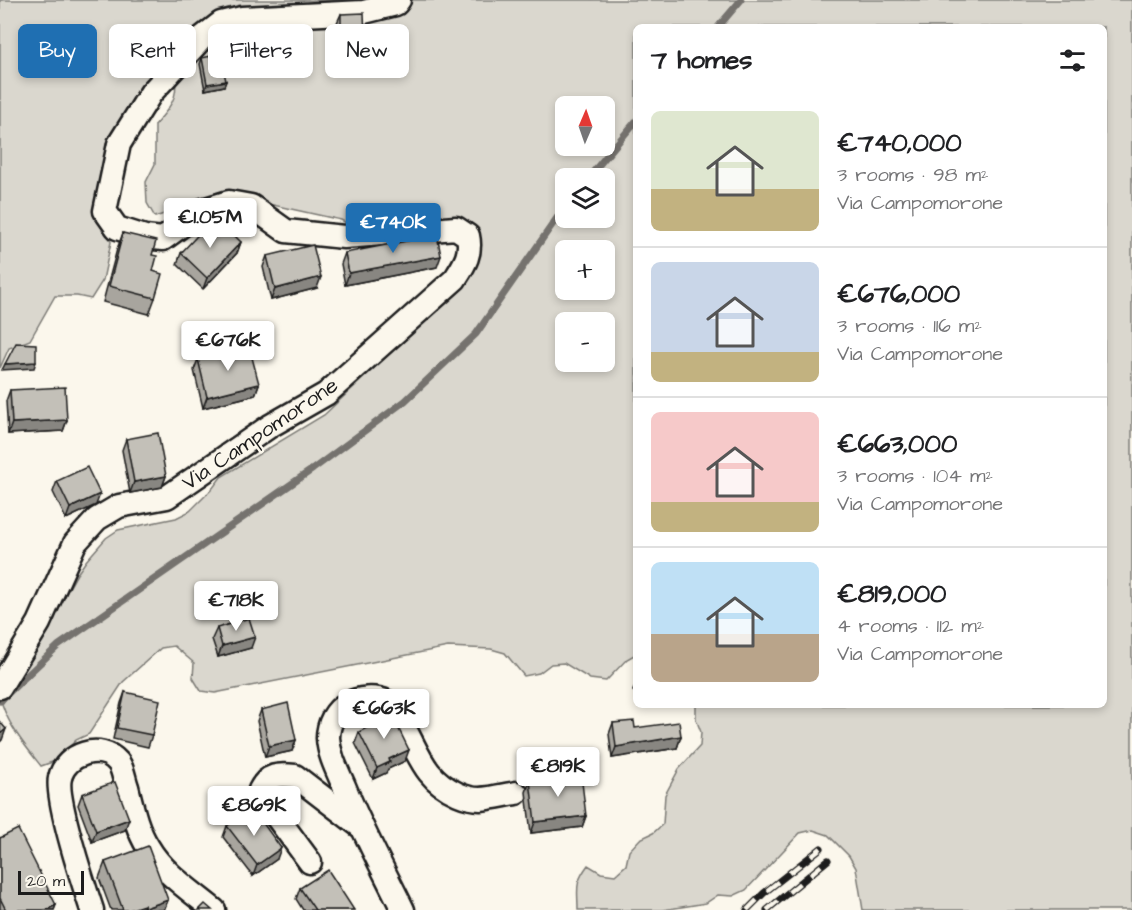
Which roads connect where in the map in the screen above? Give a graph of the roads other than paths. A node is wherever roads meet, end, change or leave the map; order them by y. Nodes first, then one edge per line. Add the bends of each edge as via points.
1 (399, 0) edge
2 (0, 687) edge
3 (516, 793) dead end
4 (363, 829) junction
5 (310, 862) dead end
6 (92, 910) edge
7 (214, 910) edge
8 (403, 910) edge

1 - 2 street, Via Campomorone via 364,12 242,18 221,23 151,93 119,144 105,211 117,228 163,239 203,210 229,202 251,206 286,231 344,237 456,228 468,236 471,246 465,263 454,279 326,394 270,426 167,497 119,506 98,519 75,543 39,623
3 - 4 street via 466,798 437,783 388,703 354,700 330,722 328,736 330,753
4 - 5 street via 295,776 271,777 264,783 262,797
4 - 8 street
6 - 7 street via 59,795 60,775 76,756 88,752 112,756 120,764 148,847 173,877

